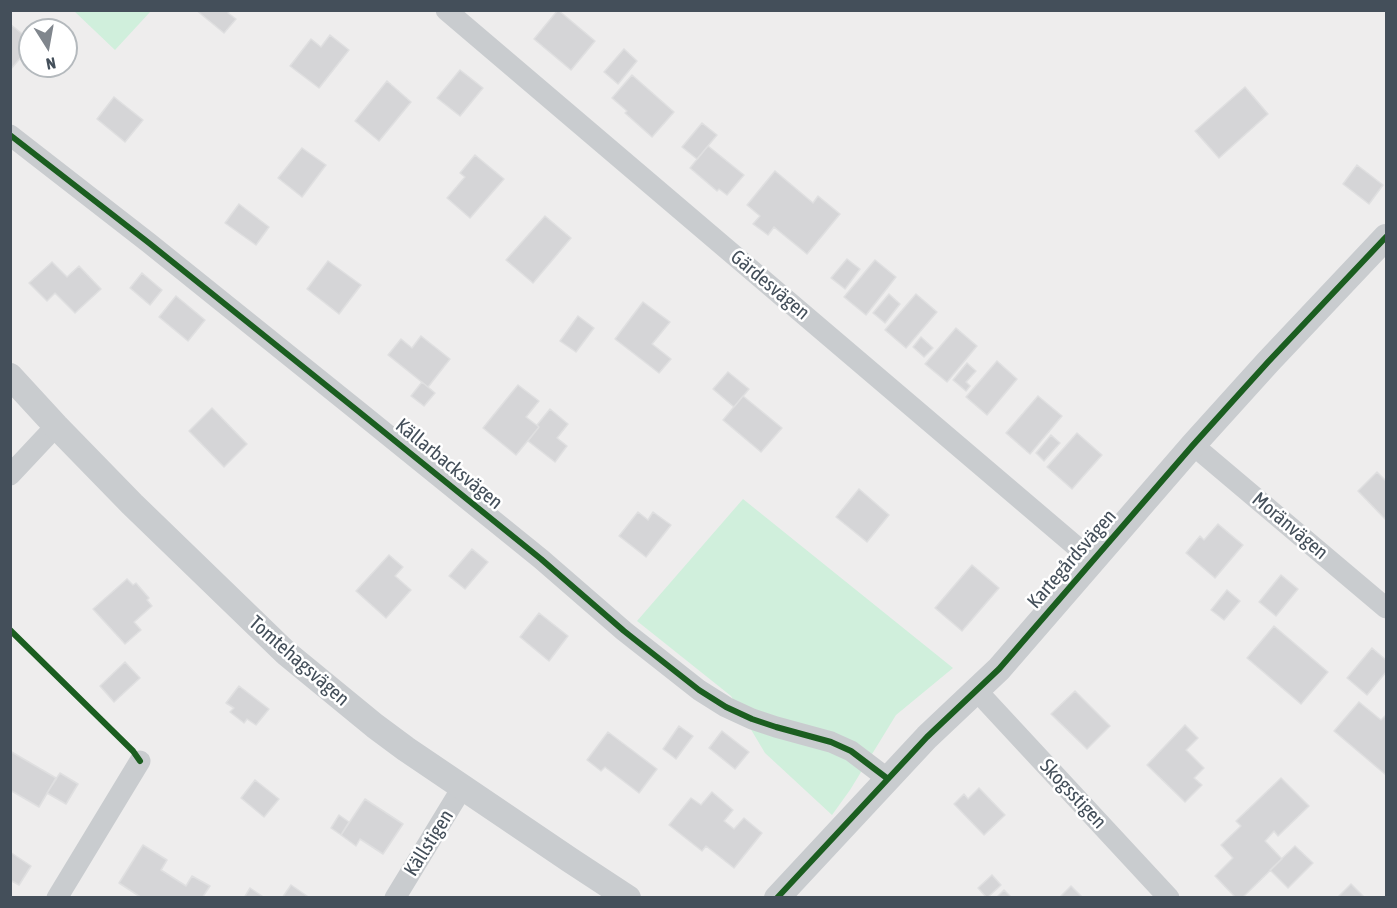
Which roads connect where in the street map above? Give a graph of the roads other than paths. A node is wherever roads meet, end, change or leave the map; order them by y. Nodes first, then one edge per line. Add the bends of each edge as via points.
1 (446, 10) edge
2 (10, 135) edge
3 (1386, 237) edge
4 (10, 376) edge
5 (56, 426) junction
6 (1193, 445) junction
7 (10, 475) edge
8 (1092, 560) junction
9 (1386, 608) edge
10 (977, 691) junction
11 (140, 760) dead end
12 (888, 779) junction
13 (462, 788) junction
14 (57, 897) edge
15 (395, 897) edge
16 (628, 897) edge
17 (777, 897) edge
18 (1169, 897) edge

1 - 8 street, Gärdesvägen
2 - 12 street, Källarbacksvägen via 158,250 699,690 752,719 831,742
3 - 6 street, Kartegårdsvägen
4 - 5 street, Tomtehagsvägen
5 - 7 street
5 - 13 street, Tomtehagsvägen via 286,653 375,726
6 - 8 street, Kartegårdsvägen
6 - 9 street, Moränvägen
8 - 10 street, Kartegårdsvägen
10 - 12 street, Kartegårdsvägen
10 - 18 street, Skogsstigen
11 - 14 street
12 - 17 street, Kartegårdsvägen
13 - 15 street, Källstigen
13 - 16 street, Tomtehagsvägen

